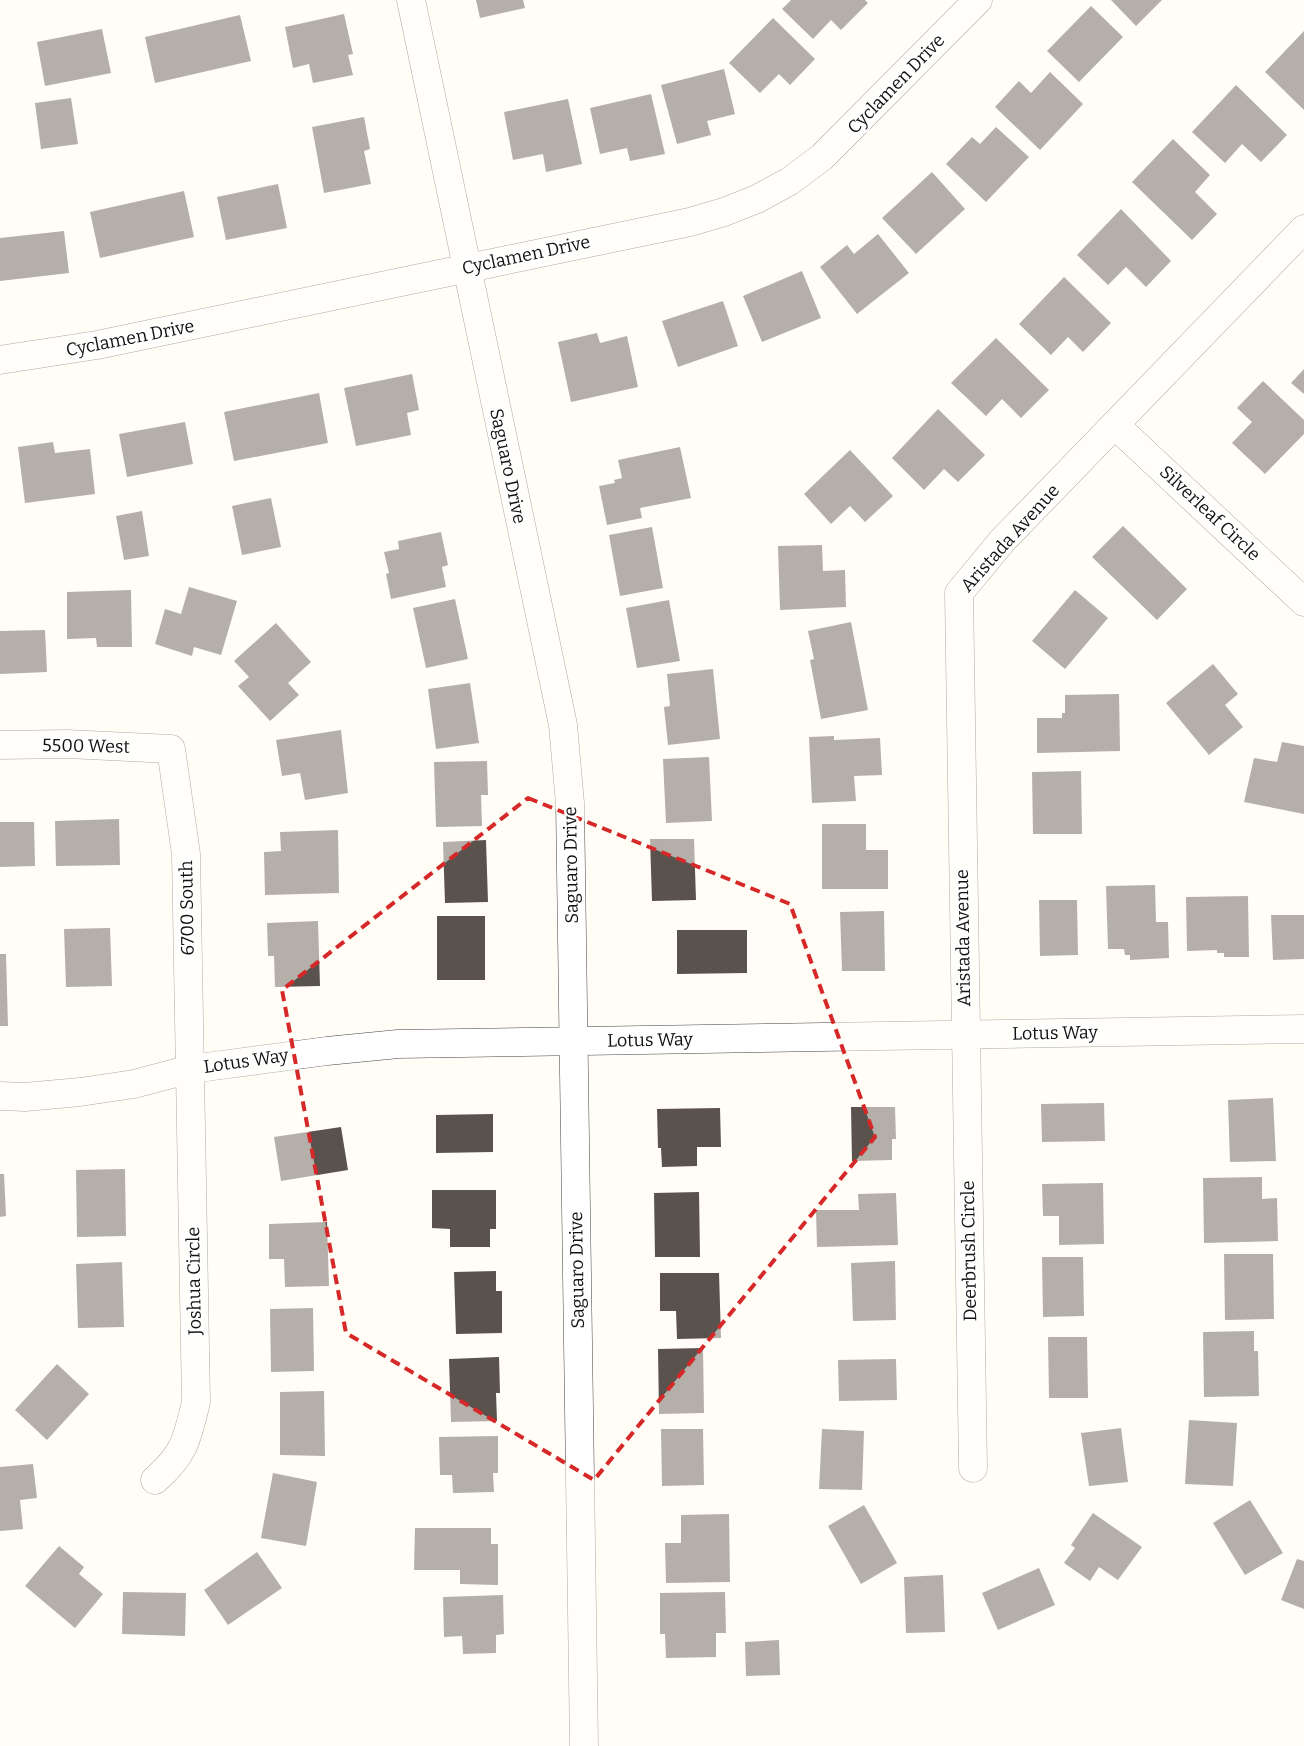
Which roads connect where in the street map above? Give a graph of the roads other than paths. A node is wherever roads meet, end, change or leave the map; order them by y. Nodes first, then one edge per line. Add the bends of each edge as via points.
1 (411, 0) edge
2 (978, 0) edge
3 (1304, 229) edge
4 (466, 268) junction
5 (0, 360) edge
6 (1115, 425) junction
7 (1304, 602) edge
8 (0, 745) edge
9 (171, 749) joint
10 (1304, 1028) edge
11 (964, 1035) junction
12 (573, 1041) junction
13 (190, 1069) junction
14 (0, 1096) edge
15 (973, 1468) dead end
16 (155, 1480) dead end
17 (584, 1746) edge

1 - 4 street, Saguaro Drive
2 - 4 street, Cyclamen Drive via 822,157 790,181 756,199 690,222
3 - 6 street, Aristada Avenue
4 - 5 street, Cyclamen Drive via 97,345
4 - 12 street, Saguaro Drive via 563,726 570,803
6 - 7 street, Silverleaf Circle
6 - 11 street, Aristada Avenue via 1002,541 959,593
8 - 9 street, 5500 West via 67,744
9 - 13 street, 6700 South via 186,854
10 - 11 street, Lotus Way
11 - 12 street, Lotus Way
11 - 15 street, Deerbrush Circle
12 - 13 street, Lotus Way via 398,1044
12 - 17 street, Saguaro Drive
13 - 14 street, Lotus Way via 134,1084 80,1092
13 - 16 street, Joshua Circle via 196,1402 187,1440 174,1463

